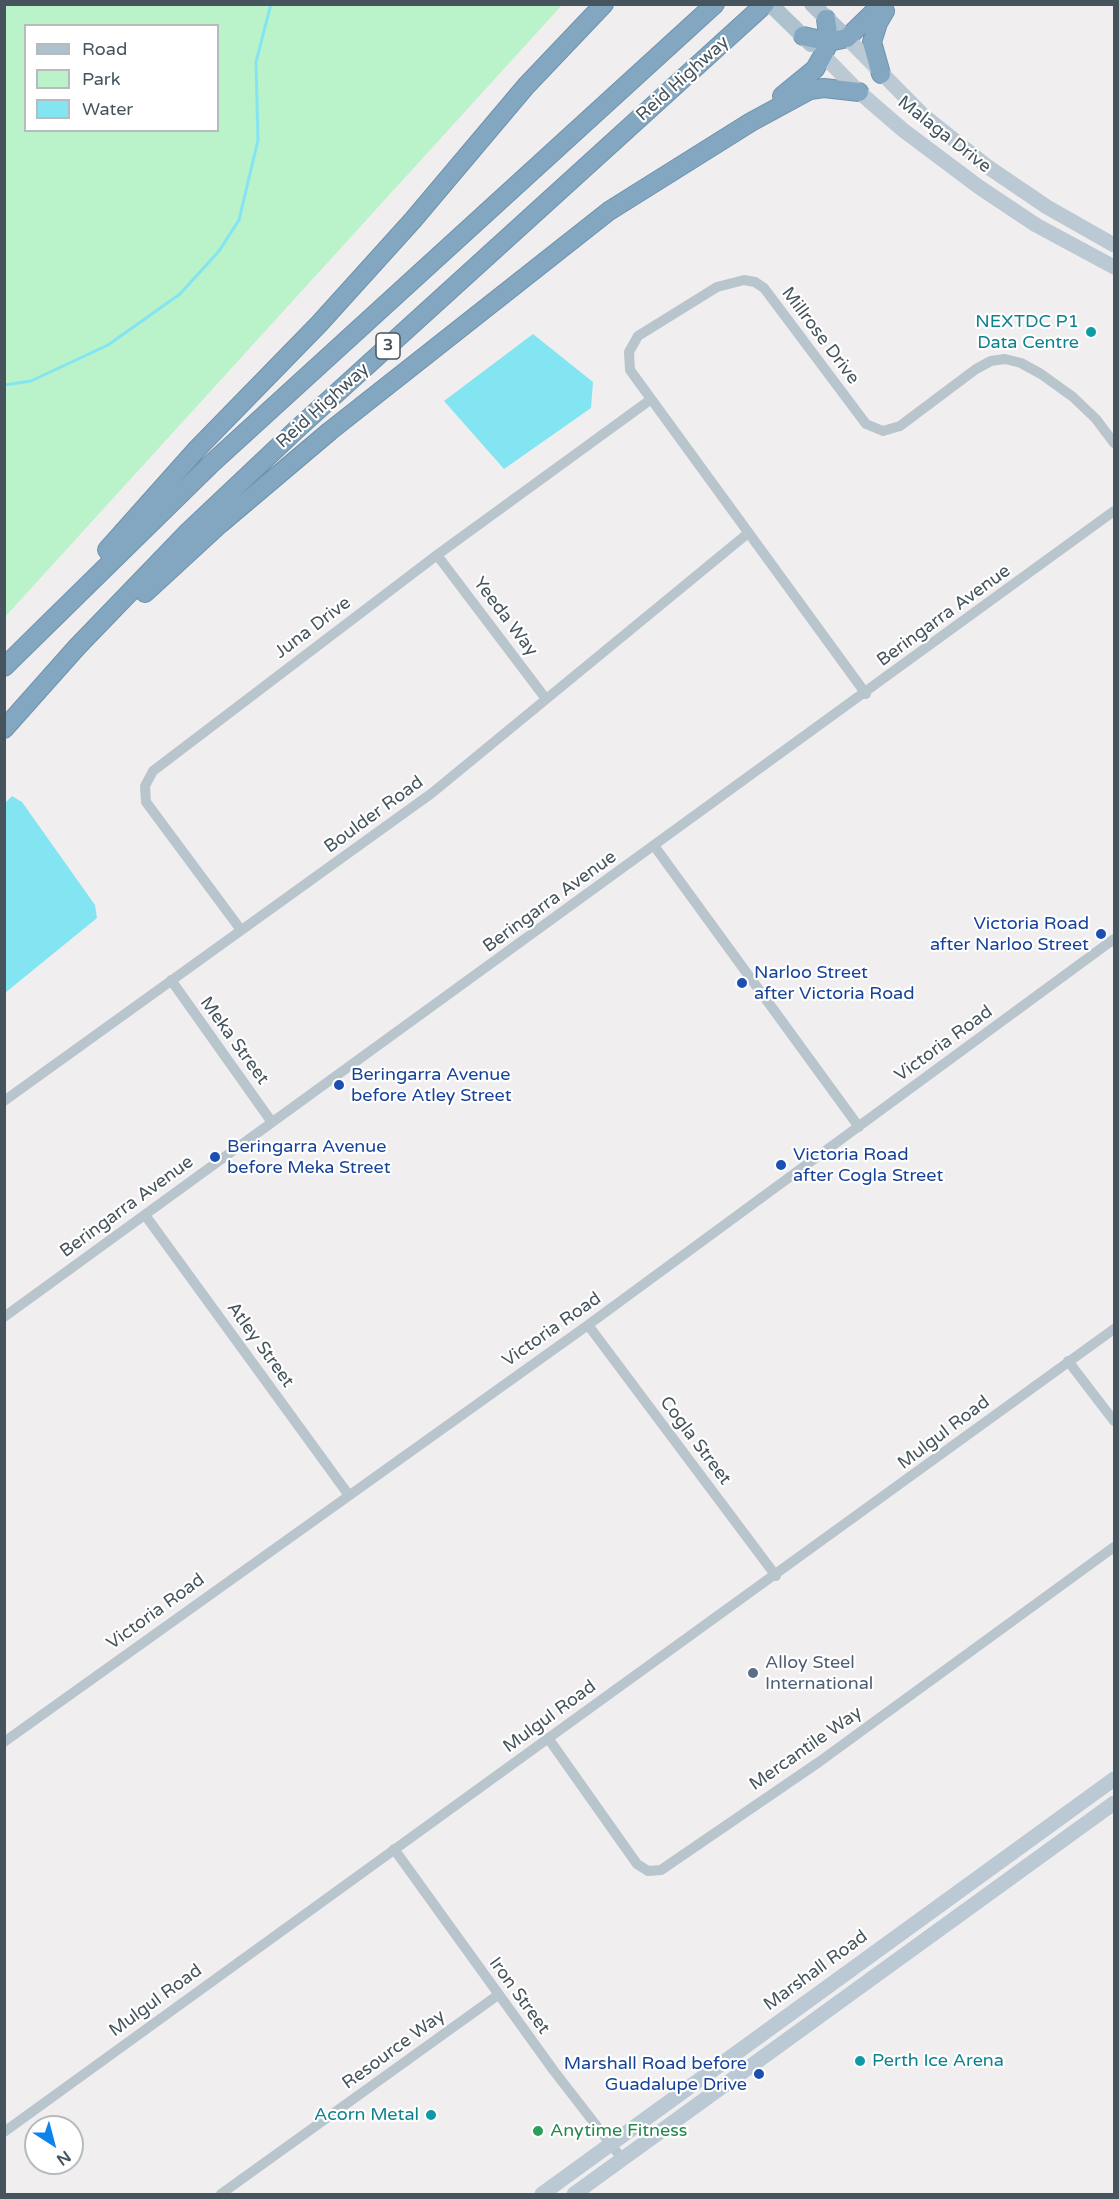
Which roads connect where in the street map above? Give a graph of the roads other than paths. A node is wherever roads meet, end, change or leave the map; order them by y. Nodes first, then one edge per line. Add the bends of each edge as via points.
1 (604, 4) edge
2 (715, 4) edge
3 (812, 4) edge
4 (882, 4) edge
5 (890, 4) edge
6 (764, 7) edge
7 (826, 19) joint
8 (802, 36) joint
9 (833, 45) junction
10 (881, 74) junction
11 (859, 92) junction
12 (750, 122) junction
13 (1114, 244) edge
14 (1114, 267) edge
15 (650, 400) junction
16 (1114, 443) edge
17 (1114, 511) edge
18 (747, 534) junction
19 (437, 555) junction
20 (4, 667) edge
21 (866, 694) junction
22 (33, 697) junction
23 (546, 699) junction
24 (4, 729) edge
25 (655, 847) junction
26 (241, 930) junction
27 (1114, 939) edge
28 (171, 980) junction
29 (4, 1101) edge
30 (271, 1121) junction
31 (859, 1127) junction
32 (145, 1215) junction
33 (4, 1317) edge
34 (588, 1325) junction
35 (1114, 1329) edge
36 (1068, 1361) junction
37 (1114, 1421) edge
38 (348, 1494) junction
39 (1114, 1547) edge
40 (776, 1576) junction
41 (548, 1738) junction
42 (4, 1742) edge
43 (1114, 1779) edge
44 (1114, 1803) edge
45 (394, 1849) junction
46 (498, 1995) junction
47 (4, 2132) edge
48 (611, 2144) junction
49 (622, 2160) junction
50 (221, 2194) edge
51 (542, 2194) edge
52 (574, 2194) edge

1 - 20 highway via 526,86 319,324 197,449
2 - 20 highway, Reid Highway / 3 via 212,463
3 - 7 main road
4 - 9 highway
5 - 10 highway via 872,42
6 - 8 main road
6 - 22 highway, Reid Highway / 3 via 238,484
7 - 9 highway
8 - 9 highway
9 - 10 main road, Malaga Drive
9 - 11 main road, Malaga Drive
9 - 12 highway via 815,69
10 - 13 main road, Malaga Drive via 923,114 1012,186
11 - 12 highway via 810,90
11 - 14 main road, Malaga Drive via 903,130 1008,207
12 - 22 highway via 609,211 330,431 220,524
15 - 16 street, Millrose Drive via 630,370 629,352 638,336 717,287 744,280 764,288 866,424 883,431 900,426 976,369 1005,359 1041,374 1073,397
15 - 18 street, Millrose Drive
15 - 19 street, Juna Drive
17 - 21 street, Beringarra Avenue
18 - 21 street, Millrose Drive
18 - 23 street, Boulder Road
19 - 23 street, Yeeda Way
19 - 26 street, Juna Drive via 153,771 145,786 146,802
21 - 25 street, Beringarra Avenue
22 - 24 highway, Reid Highway / 3
23 - 26 street, Boulder Road via 432,793
25 - 30 street, Beringarra Avenue
25 - 31 street
26 - 28 street, Boulder Road
27 - 31 street, Victoria Road
28 - 29 street, Boulder Road
28 - 30 street, Meka Street
30 - 32 street, Beringarra Avenue
31 - 34 street, Victoria Road
32 - 33 street, Beringarra Avenue
32 - 38 street, Atley Street
34 - 38 street, Victoria Road
34 - 40 street, Cogla Street
35 - 36 street, Mulgul Road
36 - 37 street
36 - 40 street, Mulgul Road
38 - 42 street, Victoria Road
39 - 41 street, Mercantile Way via 819,1762 661,1870 648,1871 637,1864
40 - 41 street, Mulgul Road
41 - 45 street, Mulgul Road
43 - 48 main road, Marshall Road
44 - 49 main road
45 - 46 street, Iron Street
45 - 47 street, Mulgul Road
46 - 48 street, Iron Street
46 - 50 street, Resource Way
48 - 49 street, Iron Street
48 - 51 main road, Marshall Road
49 - 52 main road

